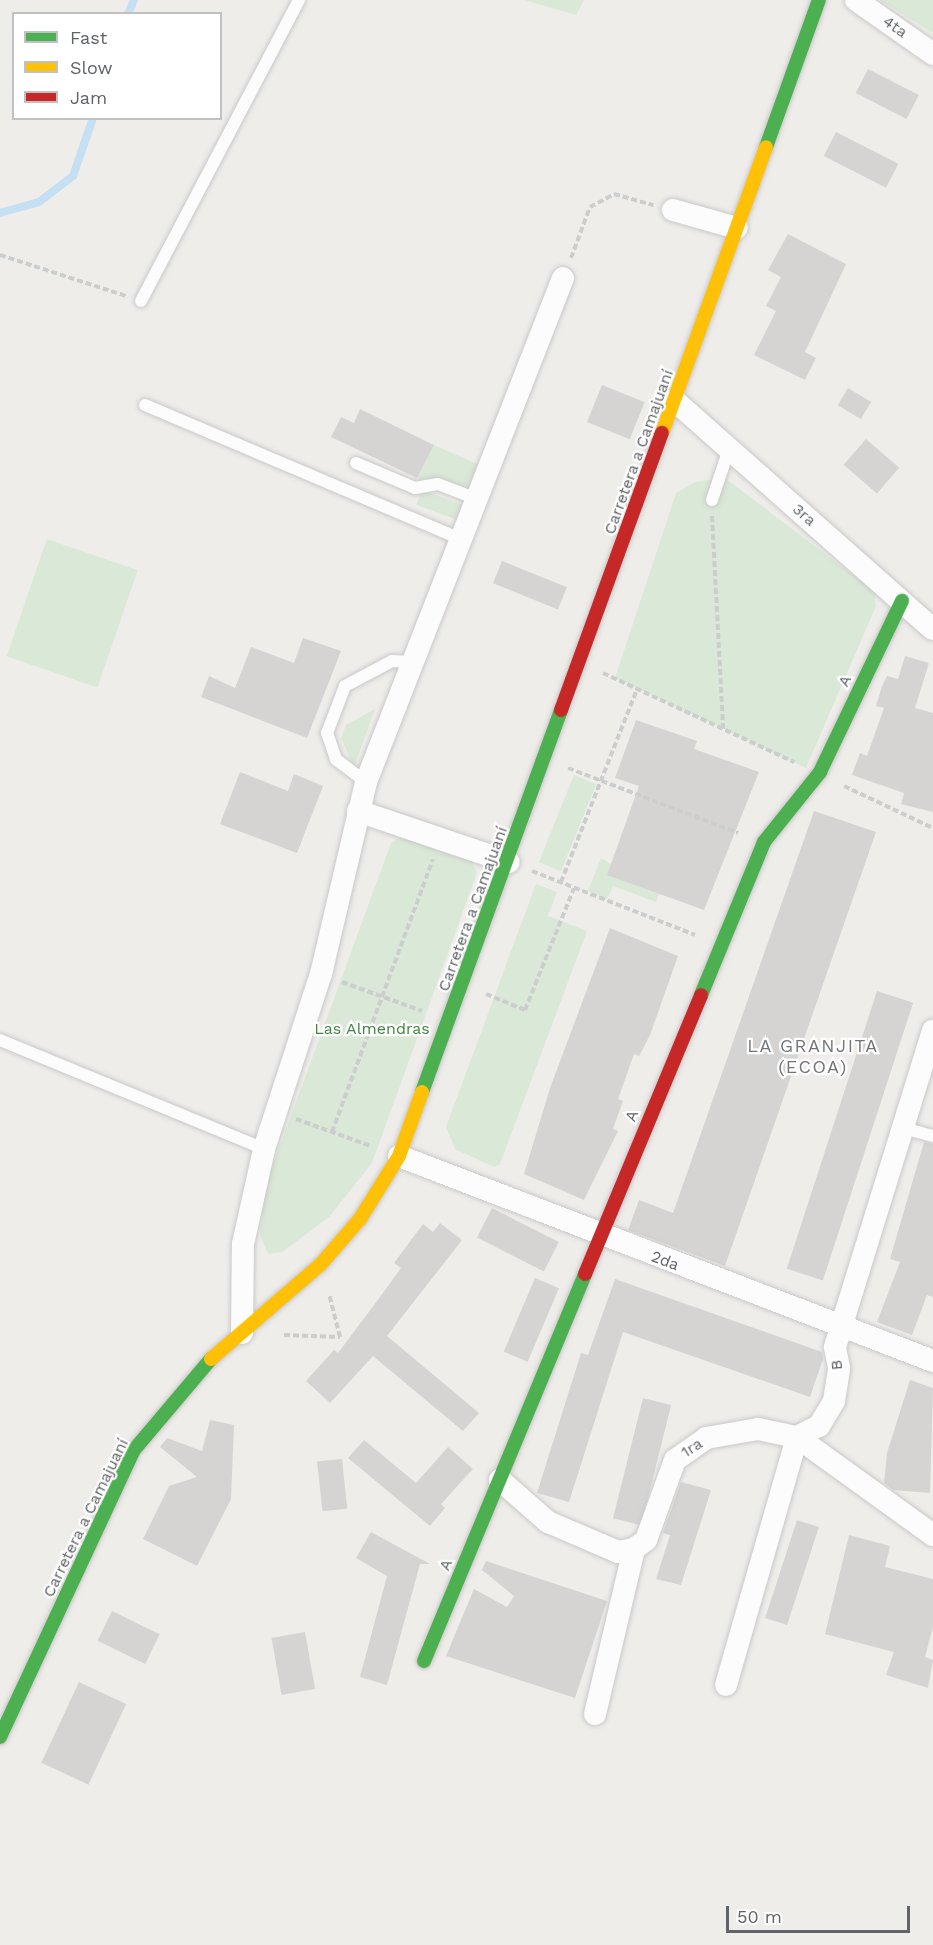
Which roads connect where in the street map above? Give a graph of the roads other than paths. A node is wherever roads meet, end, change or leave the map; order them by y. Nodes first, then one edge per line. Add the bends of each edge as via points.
1 (299, 0) edge
2 (819, 0) edge
3 (856, 0) edge
4 (933, 54) edge
5 (673, 210) road end
6 (737, 228) junction
7 (563, 278) road end
8 (141, 301) road end
9 (675, 401) junction
10 (145, 405) dead end
11 (729, 449) junction
12 (356, 463) dead end
13 (475, 498) junction
14 (712, 500) road end
15 (459, 538) junction
16 (902, 601) junction
17 (933, 629) edge
18 (412, 662) junction
19 (366, 782) junction
20 (358, 811) junction
21 (509, 862) junction
22 (933, 1031) edge
23 (0, 1040) edge
24 (903, 1128) junction
25 (933, 1136) edge
26 (264, 1149) junction
27 (399, 1156) junction
28 (600, 1236) junction
29 (842, 1328) junction
30 (242, 1333) junction
31 (933, 1361) edge
32 (797, 1437) junction
33 (500, 1480) junction
34 (933, 1535) edge
35 (634, 1549) junction
36 (424, 1661) dead end
37 (726, 1686) dead end
38 (595, 1714) dead end
39 (0, 1737) edge

1 - 8 lane
2 - 6 main road, Carretera a Camajuaní
3 - 4 street, 4ta
5 - 6 street
6 - 9 main road, Carretera a Camajuaní
7 - 13 street
9 - 11 street, 3ra
9 - 21 main road, Carretera a Camajuaní
10 - 15 lane
11 - 14 lane
11 - 16 street, 3ra
12 - 13 lane via 415,488 438,484
13 - 15 street
15 - 18 street
16 - 17 street, 3ra
16 - 28 main road, A via 818,774 764,842
18 - 19 street
18 - 19 lane via 392,661 345,686 327,733 336,759
19 - 20 street
20 - 21 street
20 - 26 street via 321,974
21 - 27 main road, Carretera a Camajuaní
22 - 24 street, B
23 - 26 lane
24 - 25 lane
24 - 29 street, B
26 - 30 street via 243,1244
27 - 28 street, 2da
27 - 30 main road, Carretera a Camajuaní via 360,1220 321,1264
28 - 29 street, 2da
28 - 33 main road, A
29 - 31 street, 2da
29 - 32 street, B via 835,1347 839,1368 834,1401 819,1426
30 - 39 main road, Carretera a Camajuaní via 193,1375 134,1450
32 - 34 street, 1ra
32 - 35 street, 1ra via 758,1429 705,1438 675,1460 645,1539
32 - 37 street
33 - 35 street via 548,1522 618,1552
33 - 36 main road, A
35 - 38 street

